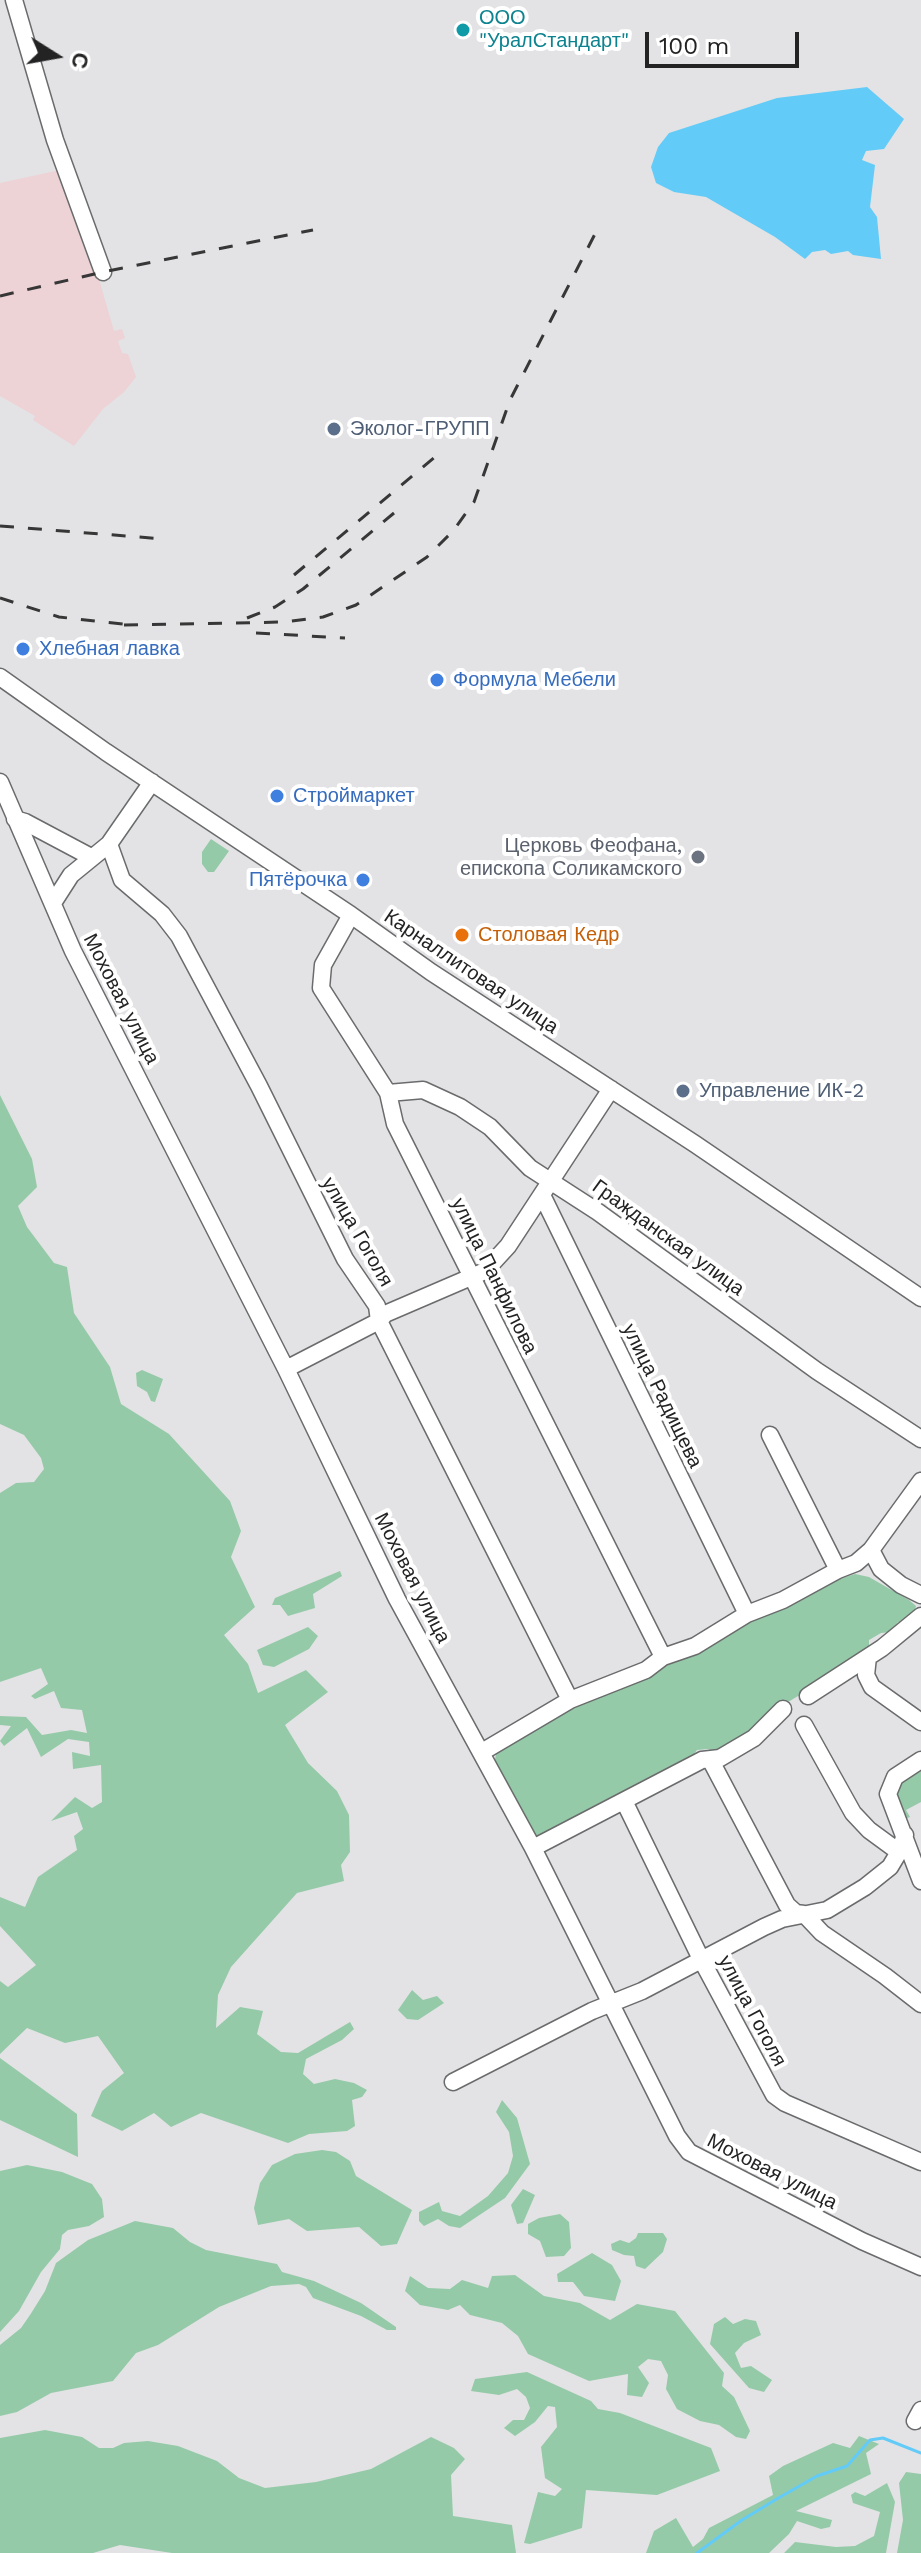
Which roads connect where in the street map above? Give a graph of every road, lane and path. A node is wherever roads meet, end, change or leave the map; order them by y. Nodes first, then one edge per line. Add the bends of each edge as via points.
1 (14, 0) edge
2 (103, 272) dead end
3 (0, 677) edge
4 (0, 782) edge
5 (152, 782) junction
6 (15, 819) junction
7 (109, 844) junction
8 (91, 857) junction
9 (53, 903) junction
10 (351, 915) junction
11 (611, 1089) junction
12 (388, 1093) junction
13 (552, 1180) junction
14 (542, 1195) junction
15 (473, 1277) junction
16 (921, 1298) edge
17 (379, 1321) junction
18 (286, 1369) junction
19 (770, 1435) dead end
20 (921, 1439) edge
21 (921, 1481) edge
22 (871, 1550) junction
23 (838, 1570) junction
24 (921, 1595) edge
25 (747, 1614) junction
26 (921, 1616) edge
27 (663, 1657) junction
28 (868, 1657) junction
29 (808, 1696) dead end
30 (570, 1700) junction
31 (783, 1709) dead end
32 (921, 1722) edge
33 (804, 1725) dead end
34 (482, 1752) junction
35 (921, 1760) edge
36 (711, 1761) junction
37 (624, 1801) junction
38 (905, 1835) junction
39 (533, 1848) junction
40 (899, 1852) junction
41 (921, 1881) edge
42 (804, 1914) junction
43 (701, 1959) junction
44 (610, 2004) junction
45 (921, 2004) edge
46 (453, 2082) dead end
47 (921, 2162) edge
48 (921, 2267) edge

1 - 2 street via 55,140
3 - 5 street, Карналлитовая улица
4 - 6 street, Моховая улица
5 - 7 street
5 - 10 street, Карналлитовая улица
6 - 8 street
6 - 9 street, Моховая улица
7 - 8 street
7 - 17 street, улица Гоголя via 122,880 179,936 345,1259 377,1306
8 - 9 street
9 - 18 street, Моховая улица
10 - 11 street, Карналлитовая улица
10 - 12 street, улица Панфилова via 323,965 321,988
11 - 13 street
11 - 16 street, Карналлитовая улица
12 - 13 street, Гражданская улица via 423,1090 452,1103 490,1127 530,1168
12 - 15 street, улица Панфилова via 395,1124
13 - 14 street
13 - 20 street, Гражданская улица via 787,1350
14 - 15 street via 508,1246
14 - 25 street, улица Радищева
15 - 17 street
15 - 27 street, улица Панфилова
17 - 18 street
17 - 30 street, улица Гоголя
18 - 34 street, Моховая улица via 397,1599
19 - 23 street
21 - 22 street
22 - 23 street
22 - 24 street via 881,1569
23 - 25 street
25 - 27 street via 695,1646
26 - 28 street
27 - 30 street via 646,1670
28 - 29 street
28 - 32 street via 866,1675 872,1687
30 - 34 street
31 - 36 street via 754,1738
33 - 40 street via 853,1813
34 - 39 street, Моховая улица
35 - 38 street via 891,1781 888,1794
36 - 37 street via 702,1760
36 - 42 street via 787,1905
37 - 39 street
37 - 43 street, улица Гоголя
38 - 40 street
38 - 41 street
39 - 44 street, Моховая улица
40 - 42 street via 865,1887 827,1910
42 - 43 street via 782,1919
42 - 45 street via 822,1933
43 - 44 street
43 - 47 street, улица Гоголя via 779,2101
44 - 46 street
44 - 48 street, Моховая улица via 689,2152

